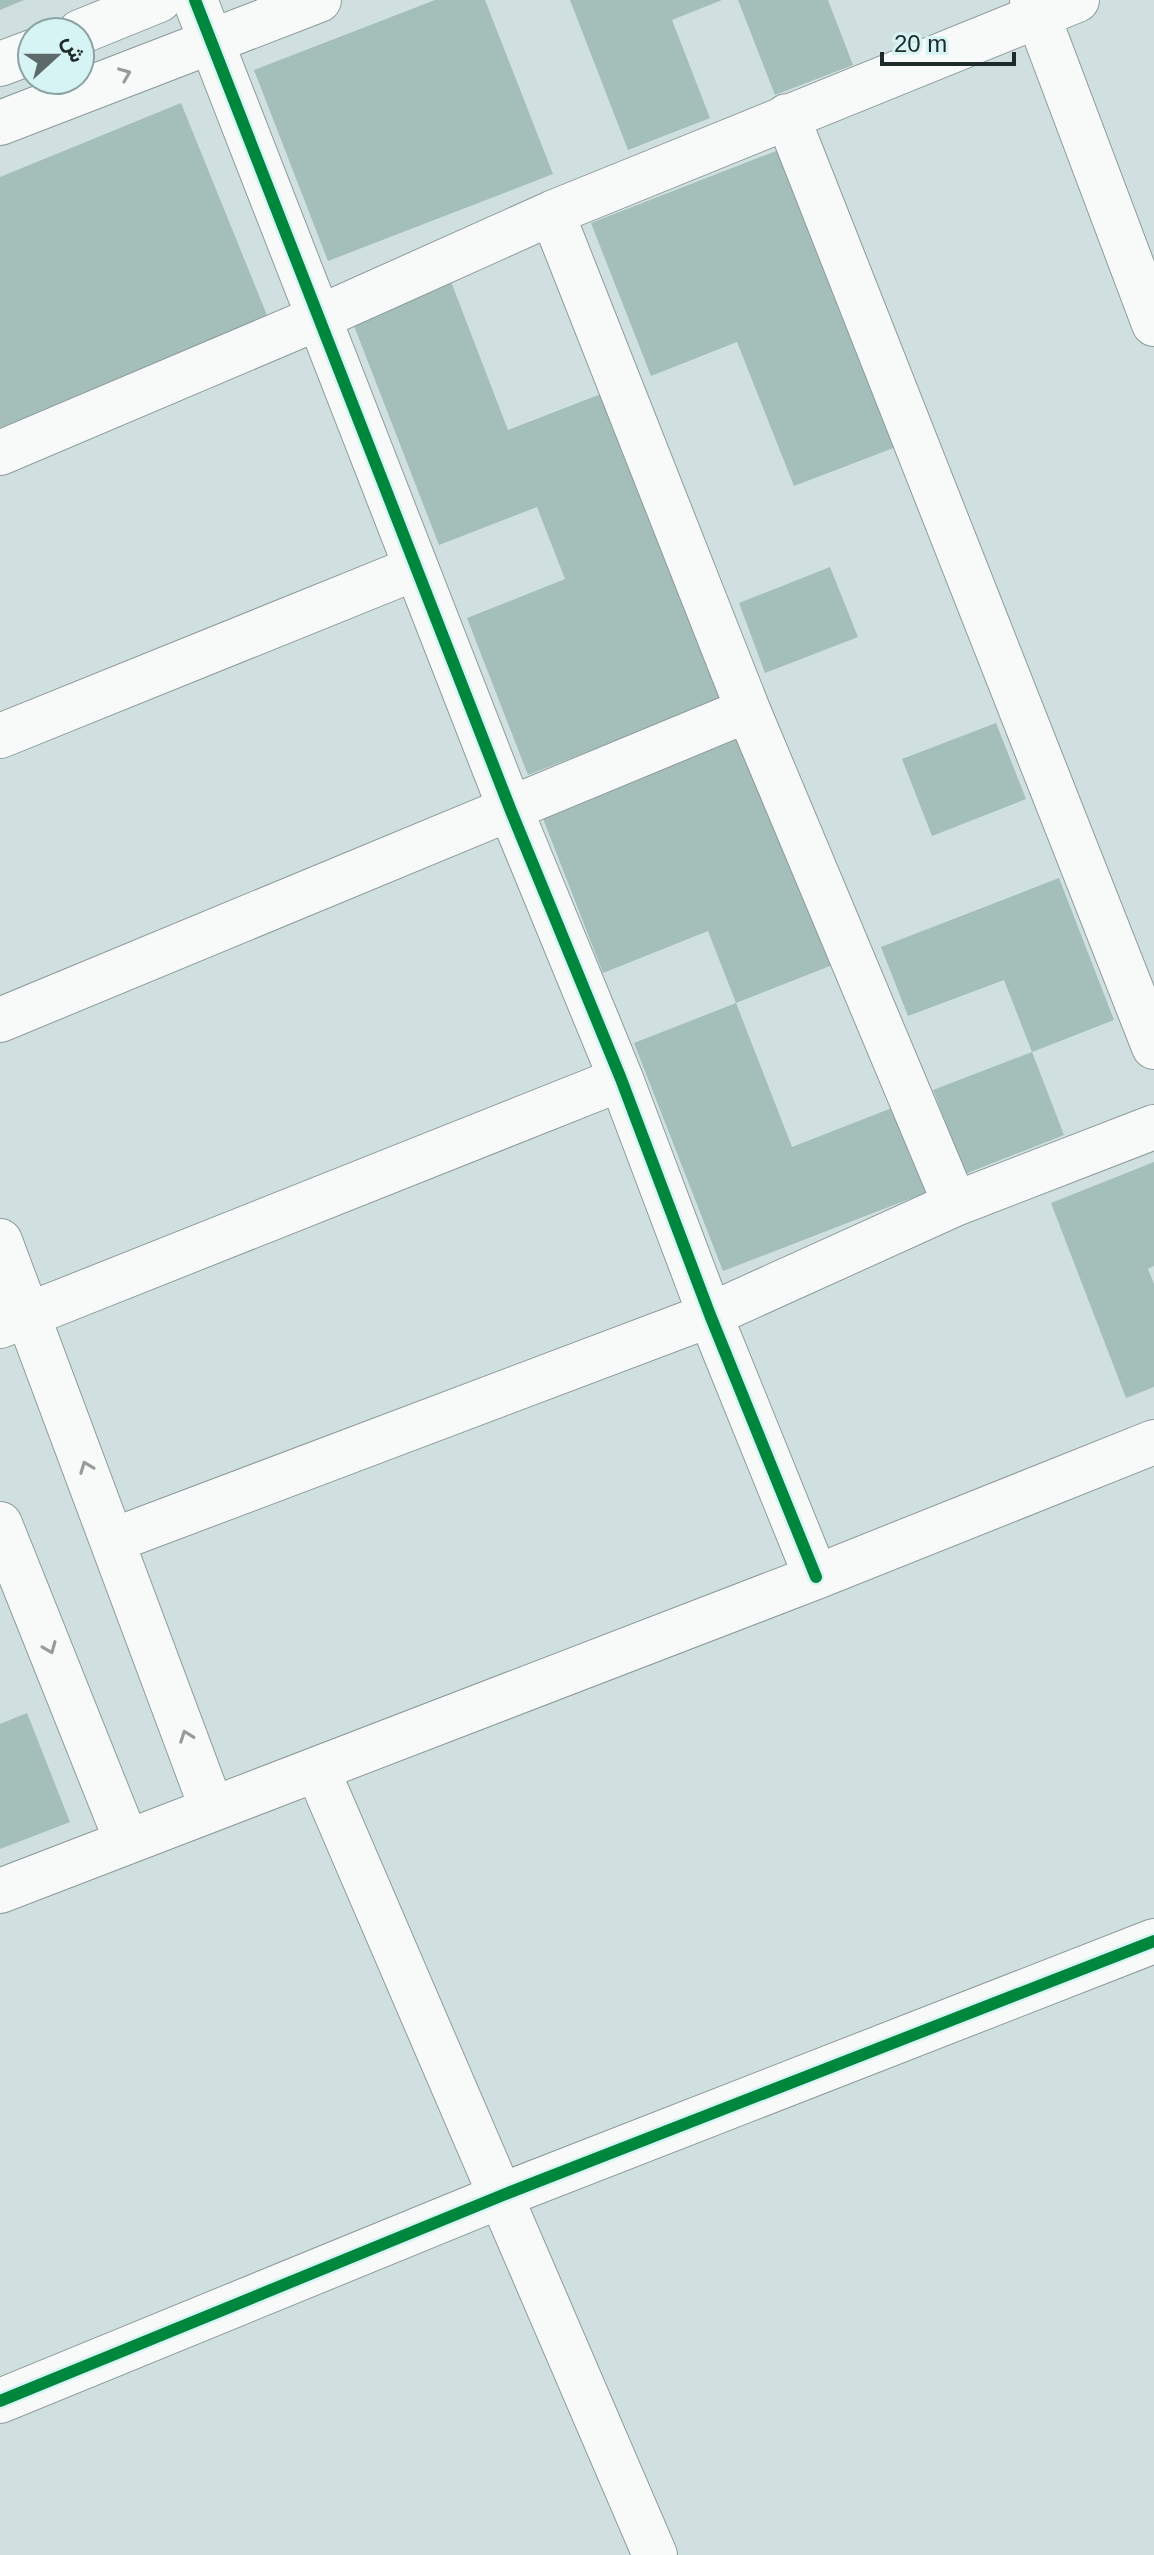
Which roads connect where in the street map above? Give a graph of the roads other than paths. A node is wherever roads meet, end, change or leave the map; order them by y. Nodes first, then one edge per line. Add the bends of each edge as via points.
1 (159, 0) edge
2 (195, 0) edge
3 (319, 0) edge
4 (1077, 0) edge
5 (1034, 7) edge
6 (96, 26) edge
7 (210, 40) junction
8 (787, 116) junction
9 (0, 123) edge
10 (552, 213) junction
11 (318, 318) junction
12 (1154, 324) edge
13 (0, 453) edge
14 (416, 568) junction
15 (748, 710) junction
16 (0, 736) edge
17 (511, 811) junction
18 (0, 1020) edge
19 (1154, 1047) edge
20 (621, 1079) junction
21 (1154, 1127) edge
22 (955, 1204) junction
23 (0, 1241) edge
24 (710, 1315) junction
25 (14, 1320) edge
26 (1154, 1442) edge
27 (0, 1524) edge
28 (114, 1540) junction
29 (816, 1577) junction
30 (13, 1591) edge
31 (317, 1769) junction
32 (212, 1809) junction
33 (127, 1842) junction
34 (0, 1891) edge
35 (1154, 1941) edge
36 (503, 2195) junction
37 (0, 2401) edge
38 (655, 2555) edge

1 - 6 street
2 - 7 street
3 - 7 street
4 - 5 street
5 - 8 street
5 - 12 street
9 -> 7 street
7 - 11 street
8 - 10 street
8 - 19 street
10 - 11 street
10 - 15 street
11 - 13 street
11 - 14 street
14 - 16 street
14 - 17 street
15 - 17 street
15 - 22 street
17 - 18 street
17 - 20 street
20 - 24 street
20 - 25 street
21 - 22 street
22 - 24 street
23 - 25 street
24 - 28 street
24 - 29 street
28 -> 25 street
26 - 29 street
27 - 30 street
32 -> 28 street
29 - 31 street
30 -> 33 street
31 - 32 street
31 - 36 street
32 - 33 street
33 - 34 street
35 - 36 street
36 - 37 street
36 - 38 street

